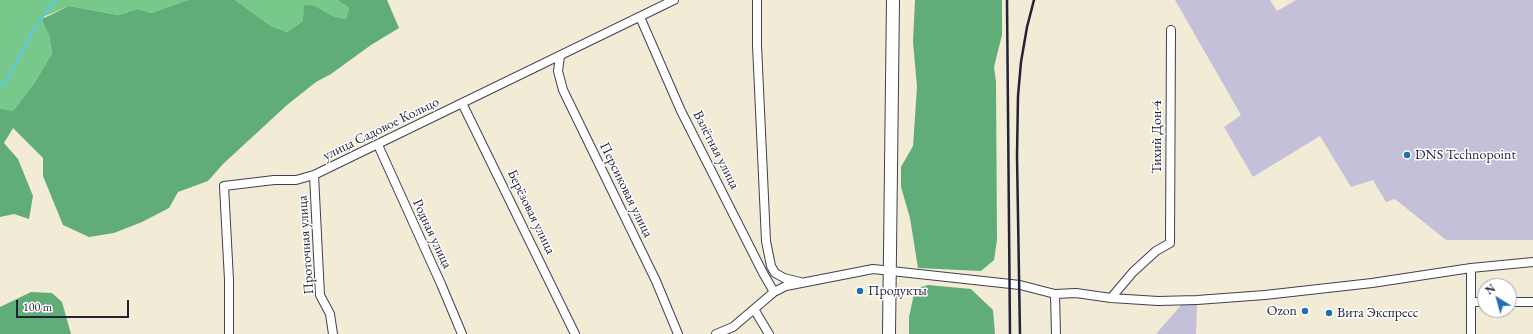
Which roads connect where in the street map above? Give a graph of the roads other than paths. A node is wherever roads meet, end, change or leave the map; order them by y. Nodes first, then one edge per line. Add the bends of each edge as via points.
1 (674, 0) edge
2 (757, 0) edge
3 (893, 0) edge
4 (640, 16) junction
5 (1171, 30) dead end
6 (560, 56) junction
7 (462, 103) junction
8 (378, 145) junction
9 (314, 175) junction
10 (1533, 262) edge
11 (1471, 268) junction
12 (891, 271) junction
13 (802, 282) junction
14 (774, 292) junction
15 (1055, 294) junction
16 (1111, 298) junction
17 (1472, 302) junction
18 (1477, 302) edge
19 (1517, 302) edge
20 (1533, 302) edge
21 (754, 309) junction
22 (229, 334) edge
23 (333, 334) edge
24 (462, 334) edge
25 (575, 334) edge
26 (678, 334) edge
27 (716, 334) edge
28 (769, 334) edge
29 (889, 334) edge
30 (1056, 334) edge
31 (1471, 334) edge

1 - 4 street, улица Садовое Кольцо
2 - 13 street via 766,241 775,273
3 - 12 street
4 - 6 street, улица Садовое Кольцо
4 - 14 street, Взлётная улица via 681,111
5 - 16 street, Тихий Дон-4 via 1170,243 1156,251 1133,272
6 - 7 street, улица Садовое Кольцо
6 - 26 street, Персиковая улица via 558,71 563,90 656,281
7 - 8 street, улица Садовое Кольцо
7 - 25 street, Берёзовая улица
8 - 9 street, улица Садовое Кольцо
8 - 24 street, Родная улица
9 - 22 street, улица Садовое Кольцо via 296,180 224,186
9 - 23 street, Проточная улица via 320,295 330,314
10 - 11 street
11 - 16 street via 1372,283 1265,295 1158,301
11 - 17 street
12 - 13 street via 873,269
12 - 15 street via 1015,284
12 - 29 street
13 - 14 street
14 - 21 street
15 - 16 street via 1076,293
15 - 30 street
17 - 18 street
17 - 31 street
19 - 20 street
21 - 27 street via 733,327
21 - 28 street

